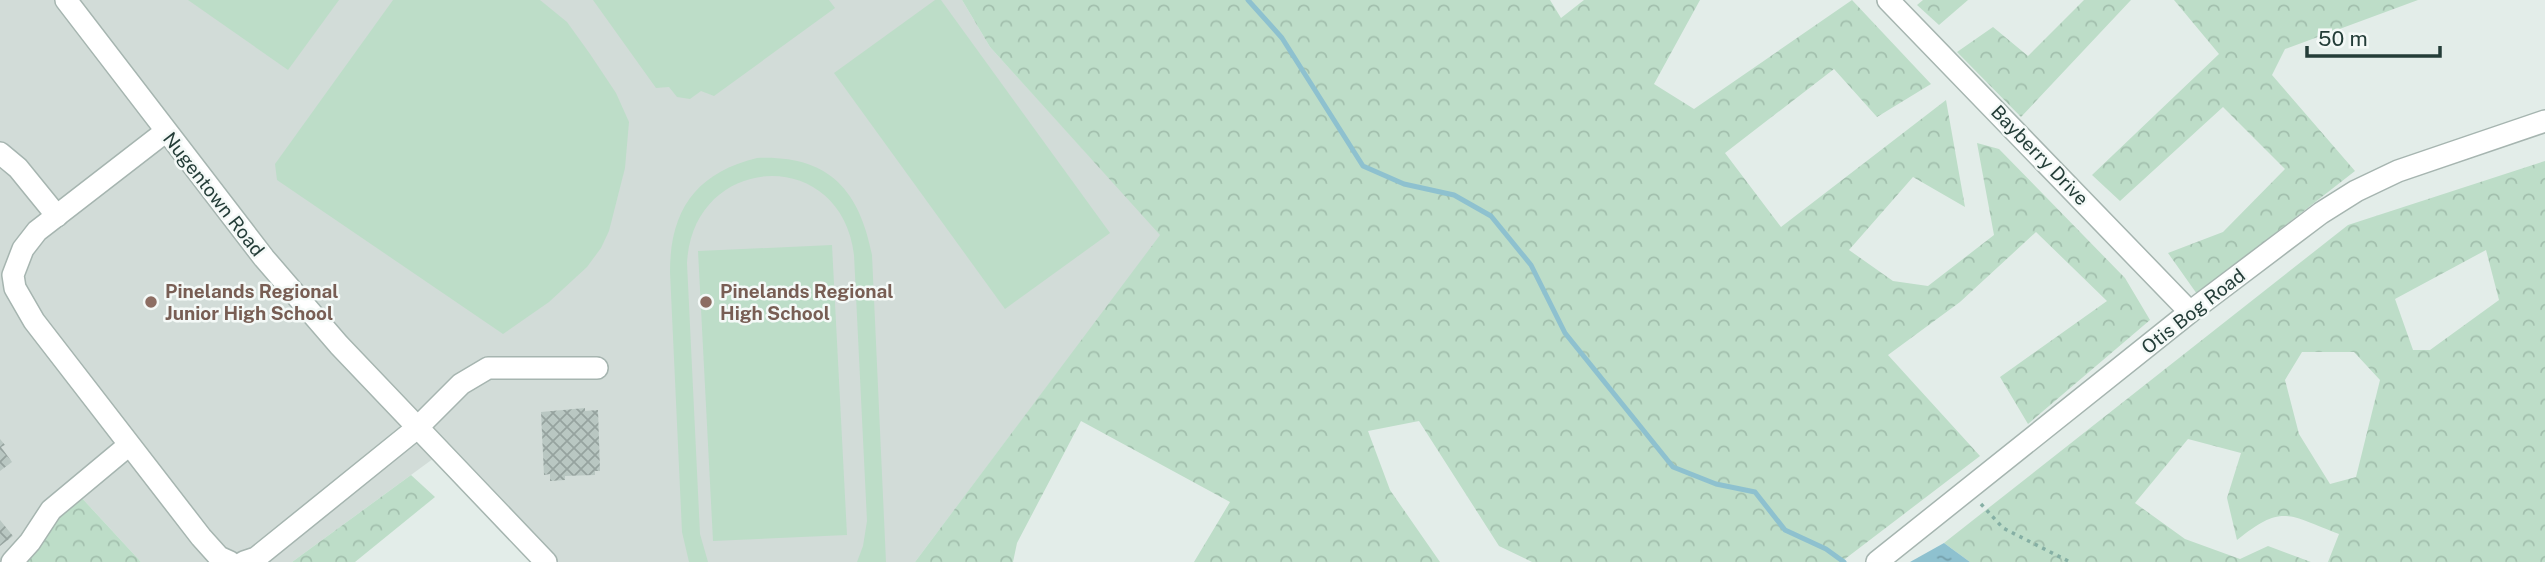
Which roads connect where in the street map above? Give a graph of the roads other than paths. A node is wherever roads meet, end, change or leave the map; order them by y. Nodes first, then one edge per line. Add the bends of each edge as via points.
1 (66, 0) edge
2 (1888, 0) edge
3 (2545, 121) edge
4 (164, 132) junction
5 (0, 153) edge
6 (54, 218) junction
7 (2190, 312) junction
8 (597, 368) dead end
9 (417, 428) junction
10 (129, 445) junction
11 (12, 562) edge
12 (230, 562) edge
13 (244, 562) edge
14 (546, 562) edge
15 (1877, 562) edge

1 - 4 street, Nugentown Road
2 - 7 street, Bayberry Drive
3 - 7 street, Otis Bog Road via 2452,150 2356,191
4 - 6 street
4 - 9 street, Nugentown Road via 264,258
5 - 6 street via 19,168
6 - 10 street via 23,249 13,275 15,288 34,321
7 - 15 street, Otis Bog Road
8 - 9 street via 488,368 461,384
9 - 13 street via 256,558
9 - 14 street, Nugentown Road
10 - 11 street via 51,510
10 - 12 street via 201,537

